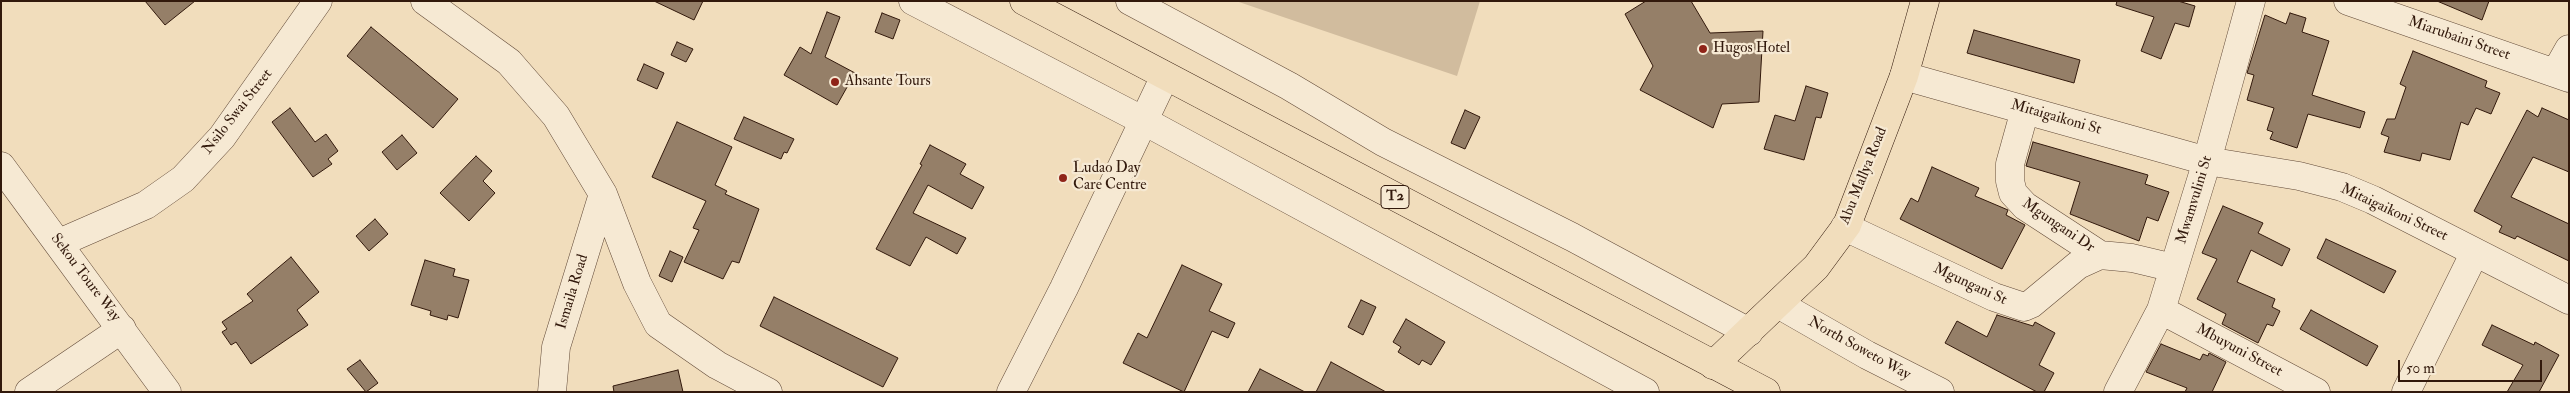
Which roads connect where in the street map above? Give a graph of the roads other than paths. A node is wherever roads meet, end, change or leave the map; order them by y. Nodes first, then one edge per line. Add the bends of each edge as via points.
1 (318, 1) edge
2 (425, 1) edge
3 (913, 1) edge
4 (1024, 1) edge
5 (1130, 1) edge
6 (1925, 1) edge
7 (2252, 1) edge
8 (2348, 1) edge
9 (2565, 66) edge
10 (1165, 76) junction
11 (1904, 76) junction
12 (2025, 110) junction
13 (1144, 121) junction
14 (2208, 161) junction
15 (1, 166) edge
16 (603, 194) junction
17 (1845, 227) junction
18 (59, 243) junction
19 (2475, 252) junction
20 (2100, 256) junction
21 (2174, 268) junction
22 (2569, 300) edge
23 (1778, 304) junction
24 (2161, 310) junction
25 (122, 329) junction
26 (1749, 332) junction
27 (1713, 365) junction
28 (29, 392) edge
29 (168, 392) edge
30 (552, 392) edge
31 (768, 392) edge
32 (1011, 392) edge
33 (1645, 392) edge
34 (1766, 392) edge
35 (1940, 392) edge
36 (2118, 392) edge
37 (2316, 392) edge
38 (2406, 392) edge

1 - 18 street, Nsilo Swai Street via 222,137 183,179 146,205
2 - 16 street via 508,62 556,116
3 - 13 street
4 - 10 main road, T2
5 - 26 street via 1289,86 1382,142 1572,237
6 - 11 main road, Abu Mallya Road
7 - 14 street, Mwamvulini St
8 - 9 street, Miarubaini Street
10 - 13 street
10 - 27 main road, T2
11 - 12 street, Mitaigaikoni St
11 - 17 main road, Abu Mallya Road
12 - 14 street, Mitaigaikoni St
12 - 20 street, Mgungani Dr via 2010,164 2013,193 2024,206
13 - 32 street
13 - 33 street
14 - 19 street, Mitaigaikoni Street via 2299,176 2342,187
14 - 21 street, Mwamvulini St
15 - 18 street, Sekou Toure Way
16 - 30 street, Ismaila Road via 556,347
16 - 31 street via 636,283 658,324 717,365
17 - 20 street, Mgungani St via 1994,297 2024,307 2078,265
17 - 23 main road, Abu Mallya Road via 1816,267
18 - 25 street, Sekou Toure Way
19 - 22 street, Mitaigaikoni Street
19 - 38 street
20 - 21 street, Mgungani St via 2132,258
21 - 24 street, Mwamvulini St
23 - 26 main road, Abu Mallya Road
23 - 35 street, North Soweto Way
24 - 36 street, Mwamvulini St
24 - 37 street, Mbuyuni Street
25 - 28 street
25 - 29 street, Sekou Toure Way
26 - 27 main road, Abu Mallya Road
27 - 34 main road, T2

